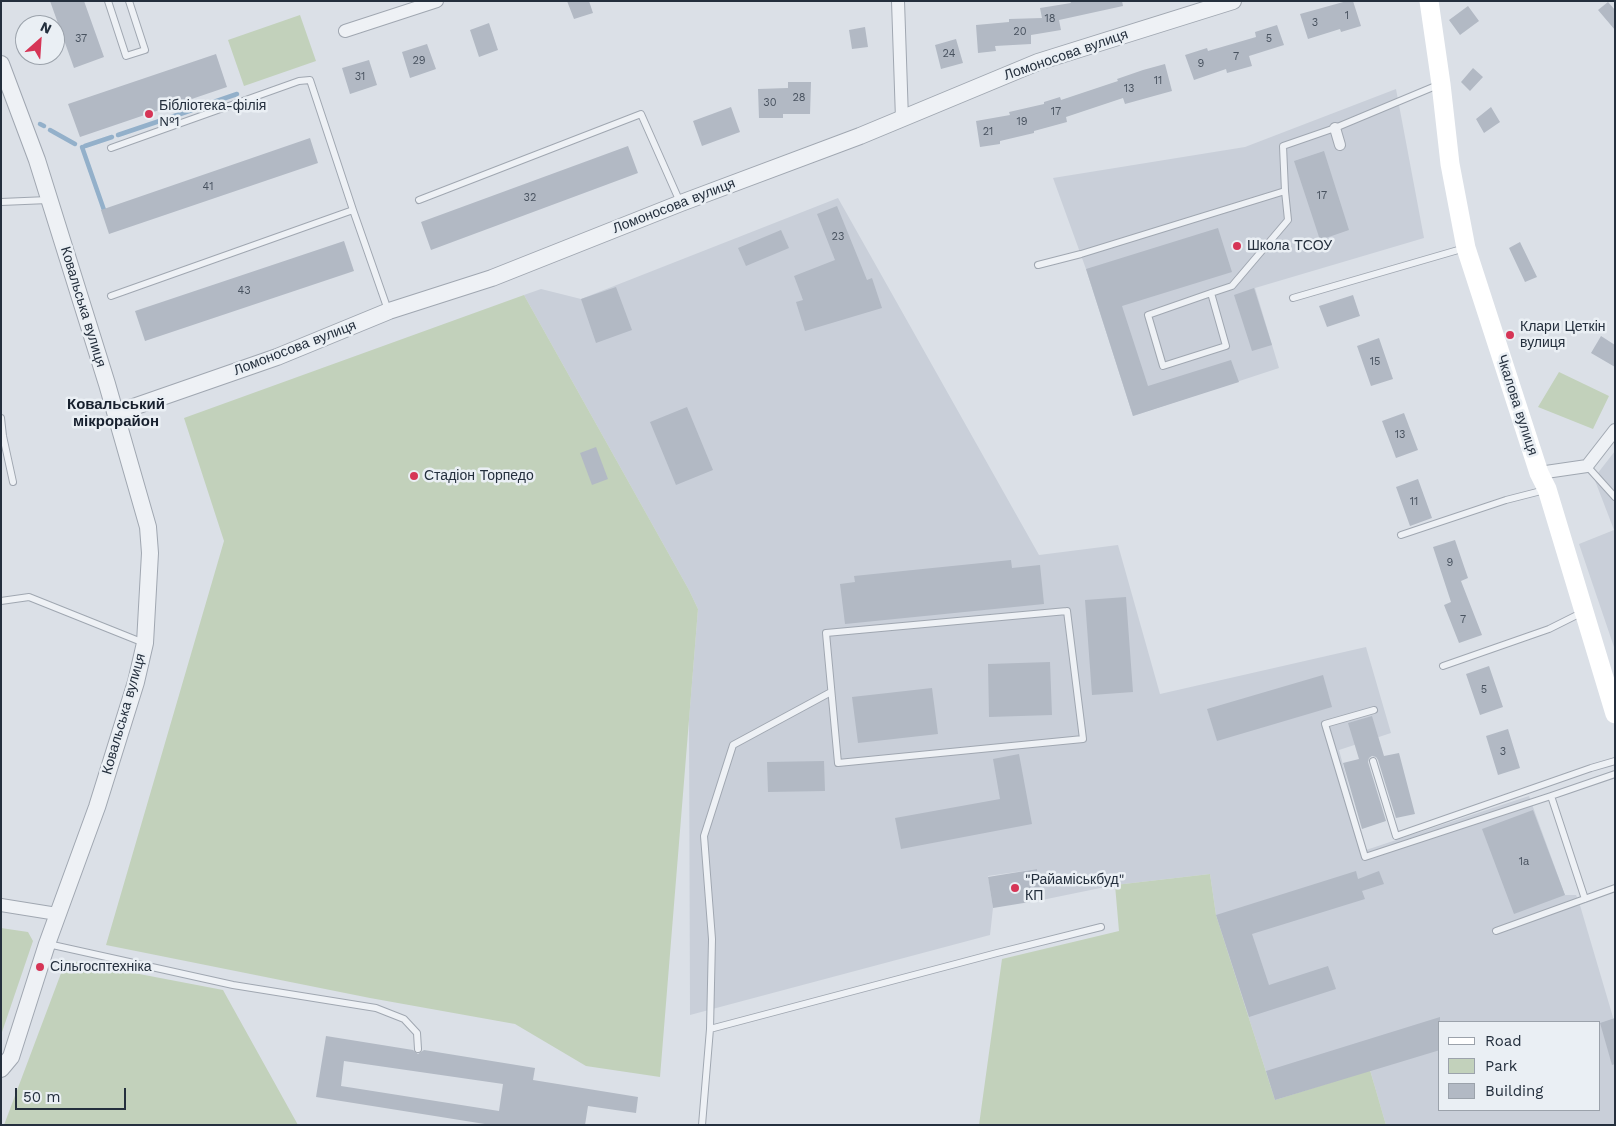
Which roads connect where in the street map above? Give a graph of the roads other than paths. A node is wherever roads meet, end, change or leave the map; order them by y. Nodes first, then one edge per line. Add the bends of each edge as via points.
1 (108, 1) edge
2 (129, 1) edge
3 (437, 1) edge
4 (898, 1) edge
5 (1233, 1) edge
6 (1428, 1) edge
7 (345, 31) dead end
8 (1, 64) edge
9 (1442, 84) junction
10 (902, 119) junction
11 (1335, 128) junction
12 (1340, 145) dead end
13 (111, 148) dead end
14 (1285, 191) junction
15 (50, 200) junction
16 (420, 200) dead end
17 (1, 202) edge
18 (680, 203) junction
19 (353, 210) junction
20 (1466, 248) junction
21 (1038, 266) dead end
22 (1211, 294) junction
23 (111, 296) dead end
24 (1293, 298) dead end
25 (388, 311) junction
26 (116, 413) junction
27 (1, 418) edge
28 (1615, 430) edge
29 (1587, 466) junction
30 (1543, 481) junction
31 (13, 482) dead end
32 (1615, 497) edge
33 (1401, 536) dead end
34 (1, 601) edge
35 (1584, 612) junction
36 (145, 643) junction
37 (1443, 666) dead end
38 (831, 692) junction
39 (1374, 710) dead end
40 (1615, 714) edge
41 (1373, 761) dead end
42 (1615, 761) edge
43 (1615, 774) edge
44 (1551, 796) junction
45 (1614, 890) edge
46 (1586, 899) junction
47 (1, 905) edge
48 (57, 914) junction
49 (1101, 927) dead end
50 (1496, 932) dead end
51 (47, 944) junction
52 (710, 1029) junction
53 (418, 1049) dead end
54 (1, 1069) edge
55 (702, 1125) edge

1 - 2 lane via 126,56 145,50
3 - 7 street
4 - 10 street
5 - 10 street, Ломоносова вулиця via 1038,62
6 - 9 main road, Чкалова вулиця
8 - 15 street, Ковальська вулиця
9 - 11 lane
9 - 20 main road, Чкалова вулиця via 1450,164
10 - 18 street, Ломоносова вулиця
11 - 12 street
11 - 14 lane via 1283,146
13 - 19 lane via 299,81 310,80
14 - 21 lane
14 - 22 lane via 1288,220 1232,286
15 - 17 lane
15 - 26 street, Ковальська вулиця
16 - 18 lane via 641,114
18 - 25 street, Ломоносова вулиця via 492,278
19 - 23 lane
19 - 25 lane
20 - 24 lane
20 - 30 main road, Чкалова вулиця
22 - 22 lane via 1148,315 1163,366 1226,346
25 - 26 street, Ломоносова вулиця via 277,357
26 - 36 street, Ковальська вулиця via 148,527 150,553
27 - 31 lane
28 - 29 street
29 - 30 street
29 - 32 lane
30 - 33 lane via 1506,500
30 - 35 main road, Чкалова вулиця
34 - 36 lane via 29,597
35 - 37 lane via 1549,629
35 - 40 main road, Чкалова вулиця
36 - 48 street, Ковальська вулиця via 97,807
38 - 38 lane via 826,633 1067,611 1082,739 838,764
38 - 52 lane via 733,745 704,836 712,939
39 - 44 lane via 1325,724 1365,857
41 - 42 lane via 1396,836
43 - 44 lane
44 - 46 lane
45 - 46 lane
46 - 50 lane
47 - 48 street
48 - 51 street, Ковальська вулиця
49 - 52 lane
51 - 53 lane via 233,985 376,1008 404,1019 417,1033
51 - 54 street, Ковальська вулиця via 10,1057
52 - 55 lane

